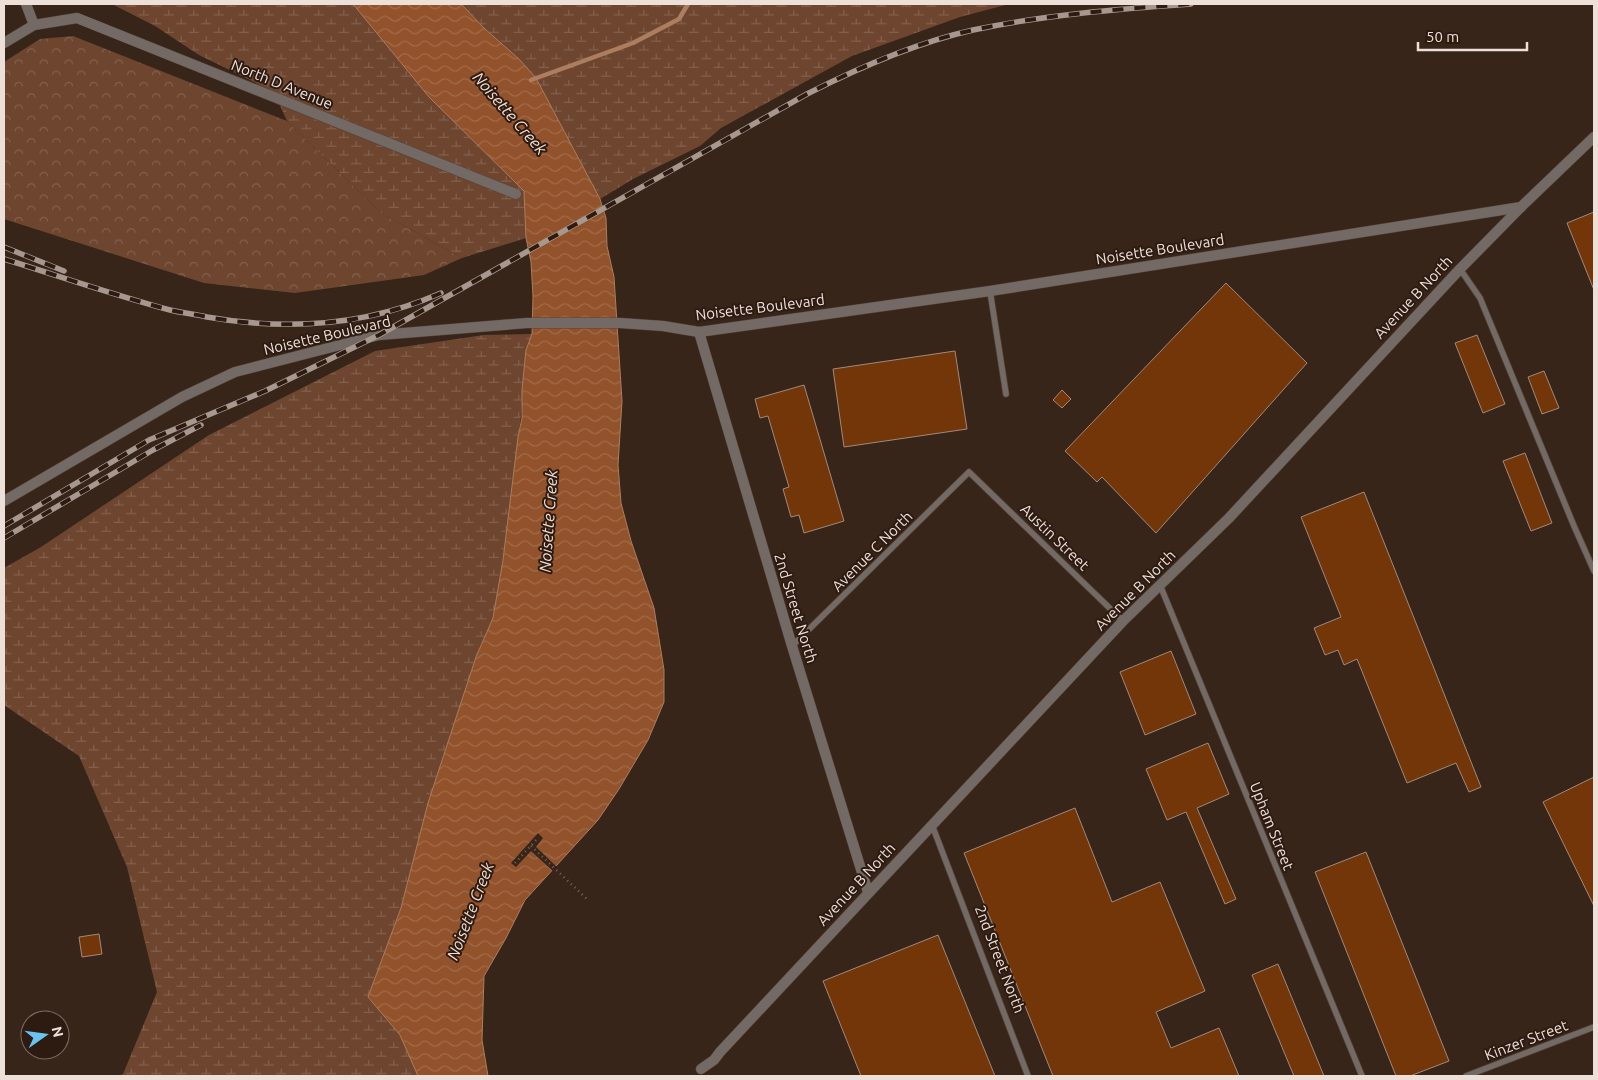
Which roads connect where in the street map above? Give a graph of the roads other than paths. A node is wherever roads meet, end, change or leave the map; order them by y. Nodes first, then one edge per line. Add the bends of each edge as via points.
1 (26, 4) edge
2 (34, 25) junction
3 (4, 43) edge
4 (1594, 137) edge
5 (516, 194) dead end
6 (1522, 207) junction
7 (1460, 268) junction
8 (990, 291) junction
9 (699, 332) junction
10 (1006, 394) dead end
11 (969, 472) joint
12 (4, 501) edge
13 (1594, 571) edge
14 (1160, 585) junction
15 (1124, 621) junction
16 (792, 646) junction
17 (932, 826) junction
18 (868, 892) junction
19 (1594, 1027) edge
20 (701, 1069) dead end
21 (1028, 1076) edge
22 (1362, 1076) edge
23 (1466, 1076) edge

1 - 2 street
2 - 3 street
2 - 5 street, North D Avenue via 77,18
4 - 6 street, Avenue B North
6 - 7 street, Avenue B North
6 - 8 street, Noisette Boulevard
7 - 13 lane via 1480,298
7 - 14 street, Avenue B North via 1229,518
8 - 9 street, Noisette Boulevard
8 - 10 lane
9 - 12 street, Noisette Boulevard via 620,323 527,323 379,335 235,372 182,397
9 - 16 street, 2nd Street North
11 - 15 lane, Austin Street
11 - 16 lane, Avenue C North
14 - 15 street, Avenue B North
14 - 22 lane, Upham Street
15 - 17 street, Avenue B North
16 - 18 street, 2nd Street North
17 - 18 street, Avenue B North
17 - 21 lane, 2nd Street North
18 - 20 street, Avenue B North via 714,1060
19 - 23 lane, Kinzer Street

